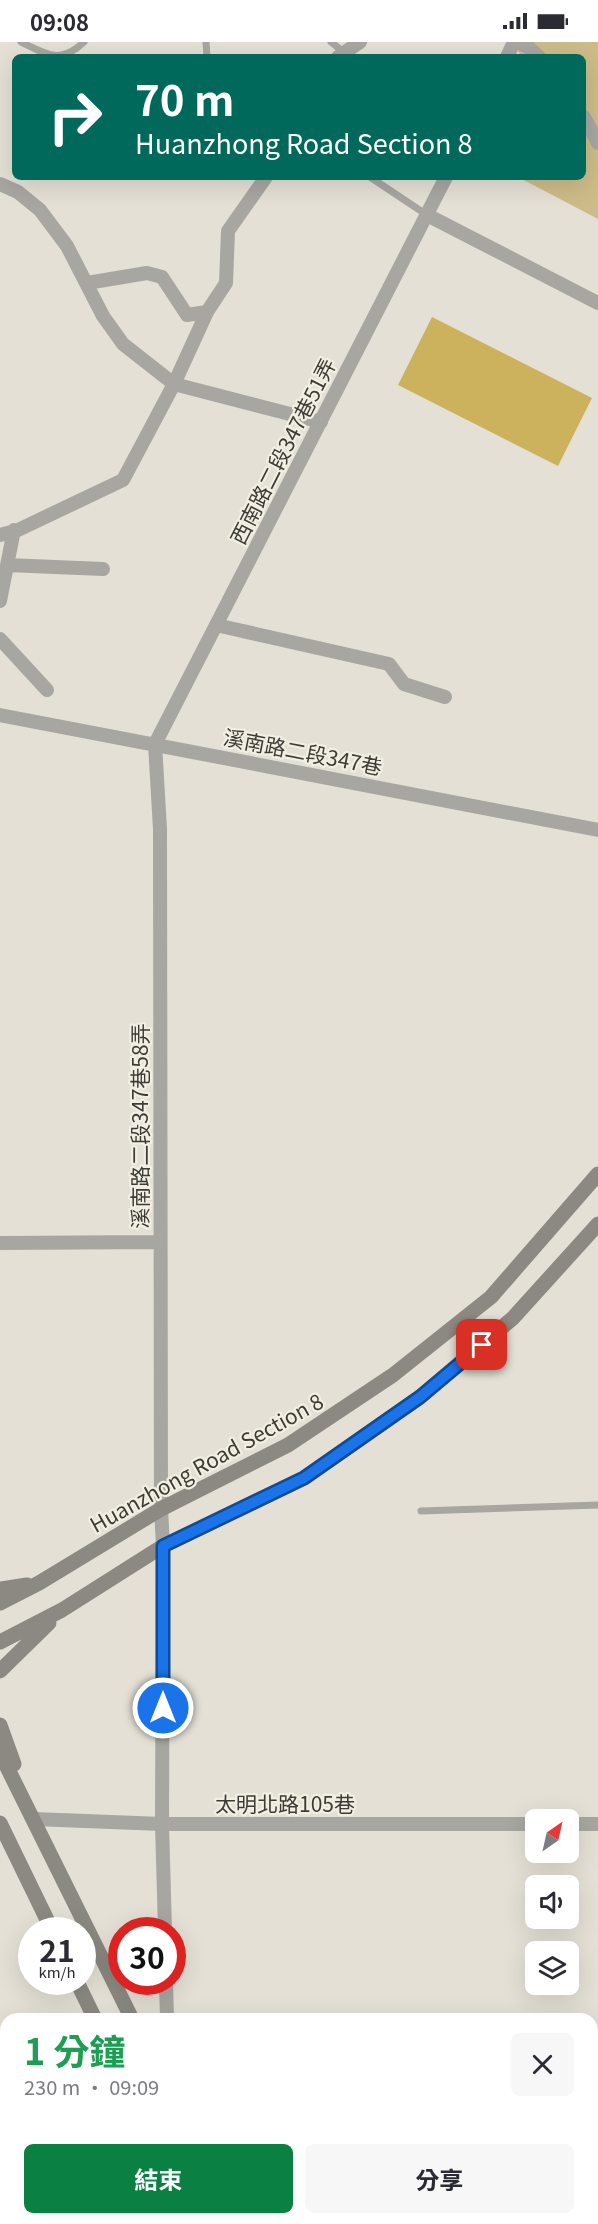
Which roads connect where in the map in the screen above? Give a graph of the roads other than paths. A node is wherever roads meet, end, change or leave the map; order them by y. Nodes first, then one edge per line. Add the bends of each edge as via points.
1 (21, 42) edge
2 (84, 42) edge
3 (332, 42) edge
4 (360, 42) edge
5 (516, 42) edge
6 (46, 54) edge
7 (62, 54) edge
8 (341, 54) edge
9 (343, 54) edge
10 (536, 54) edge
11 (586, 121) edge
12 (598, 143) edge
13 (264, 180) edge
14 (374, 180) edge
15 (444, 180) edge
16 (0, 184) edge
17 (427, 215) junction
18 (87, 283) junction
19 (598, 303) edge
20 (207, 312) junction
21 (174, 384) junction
22 (321, 422) junction
23 (14, 530) junction
24 (0, 536) edge
25 (7, 565) junction
26 (103, 569) dead end
27 (0, 601) edge
28 (216, 625) junction
29 (0, 639) edge
30 (47, 690) dead end
31 (445, 697) dead end
32 (0, 715) edge
33 (155, 744) junction
34 (598, 830) edge
35 (598, 1174) edge
36 (598, 1224) edge
37 (160, 1242) junction
38 (0, 1243) edge
39 (598, 1505) edge
40 (161, 1509) junction
41 (421, 1511) dead end
42 (163, 1546) junction
43 (39, 1583) junction
44 (0, 1589) edge
45 (0, 1603) edge
46 (62, 1610) junction
47 (0, 1642) edge
48 (0, 1671) edge
49 (0, 1725) edge
50 (0, 1753) edge
51 (32, 1815) junction
52 (0, 1823) edge
53 (162, 1824) junction
54 (525, 1824) edge
55 (579, 1824) edge
56 (598, 1824) edge
57 (46, 1917) edge
58 (165, 1917) edge
59 (83, 1995) edge
60 (166, 1995) edge
61 (92, 2013) edge
62 (129, 2013) edge
63 (167, 2013) edge

1 - 6 lane
2 - 7 lane via 76,50
3 - 8 lane
4 - 9 street
5 - 10 street
11 - 12 street
13 - 20 street via 228,231 226,283
14 - 17 lane
15 - 17 street, 西南路二段347巷51弄
16 - 18 street via 18,192 40,210 67,246
17 - 19 street
17 - 22 street, 西南路二段347巷51弄
18 - 20 street via 147,273 162,277 187,315
18 - 21 street via 123,344
20 - 21 street
21 - 22 street
21 - 23 street via 123,480
22 - 28 street, 西南路二段347巷51弄
23 - 24 street
23 - 25 street
25 - 26 street
25 - 27 street
28 - 31 street via 389,664 404,684
28 - 33 street, 西南路二段347巷51弄
29 - 30 street
32 - 33 street, 溪南路二段347巷
33 - 34 street, 溪南路二段347巷
33 - 37 street, 溪南路二段347巷58弄 via 160,829
35 - 40 street, Huanzhong Road Section 8 via 491,1297 416,1357 288,1445
36 - 42 street via 513,1318 420,1397 304,1478
37 - 38 street
37 - 40 street, 溪南路二段347巷58弄
39 - 41 lane
40 - 42 street, 溪南路二段347巷58弄
40 - 43 street, Huanzhong Road Section 8
42 - 46 street
42 - 53 street, 溪南路二段347巷58弄
43 - 44 street, Huanzhong Road Section 8
43 - 45 street, Huanzhong Road Section 8
46 - 47 street
46 - 48 street
49 - 51 street
50 - 51 street
51 - 53 street, 太明北路105巷
51 - 62 street
52 - 57 street
53 - 54 street, 太明北路105巷
53 - 58 street, 溪南路二段347巷58弄
55 - 56 street
59 - 61 street
60 - 63 street

